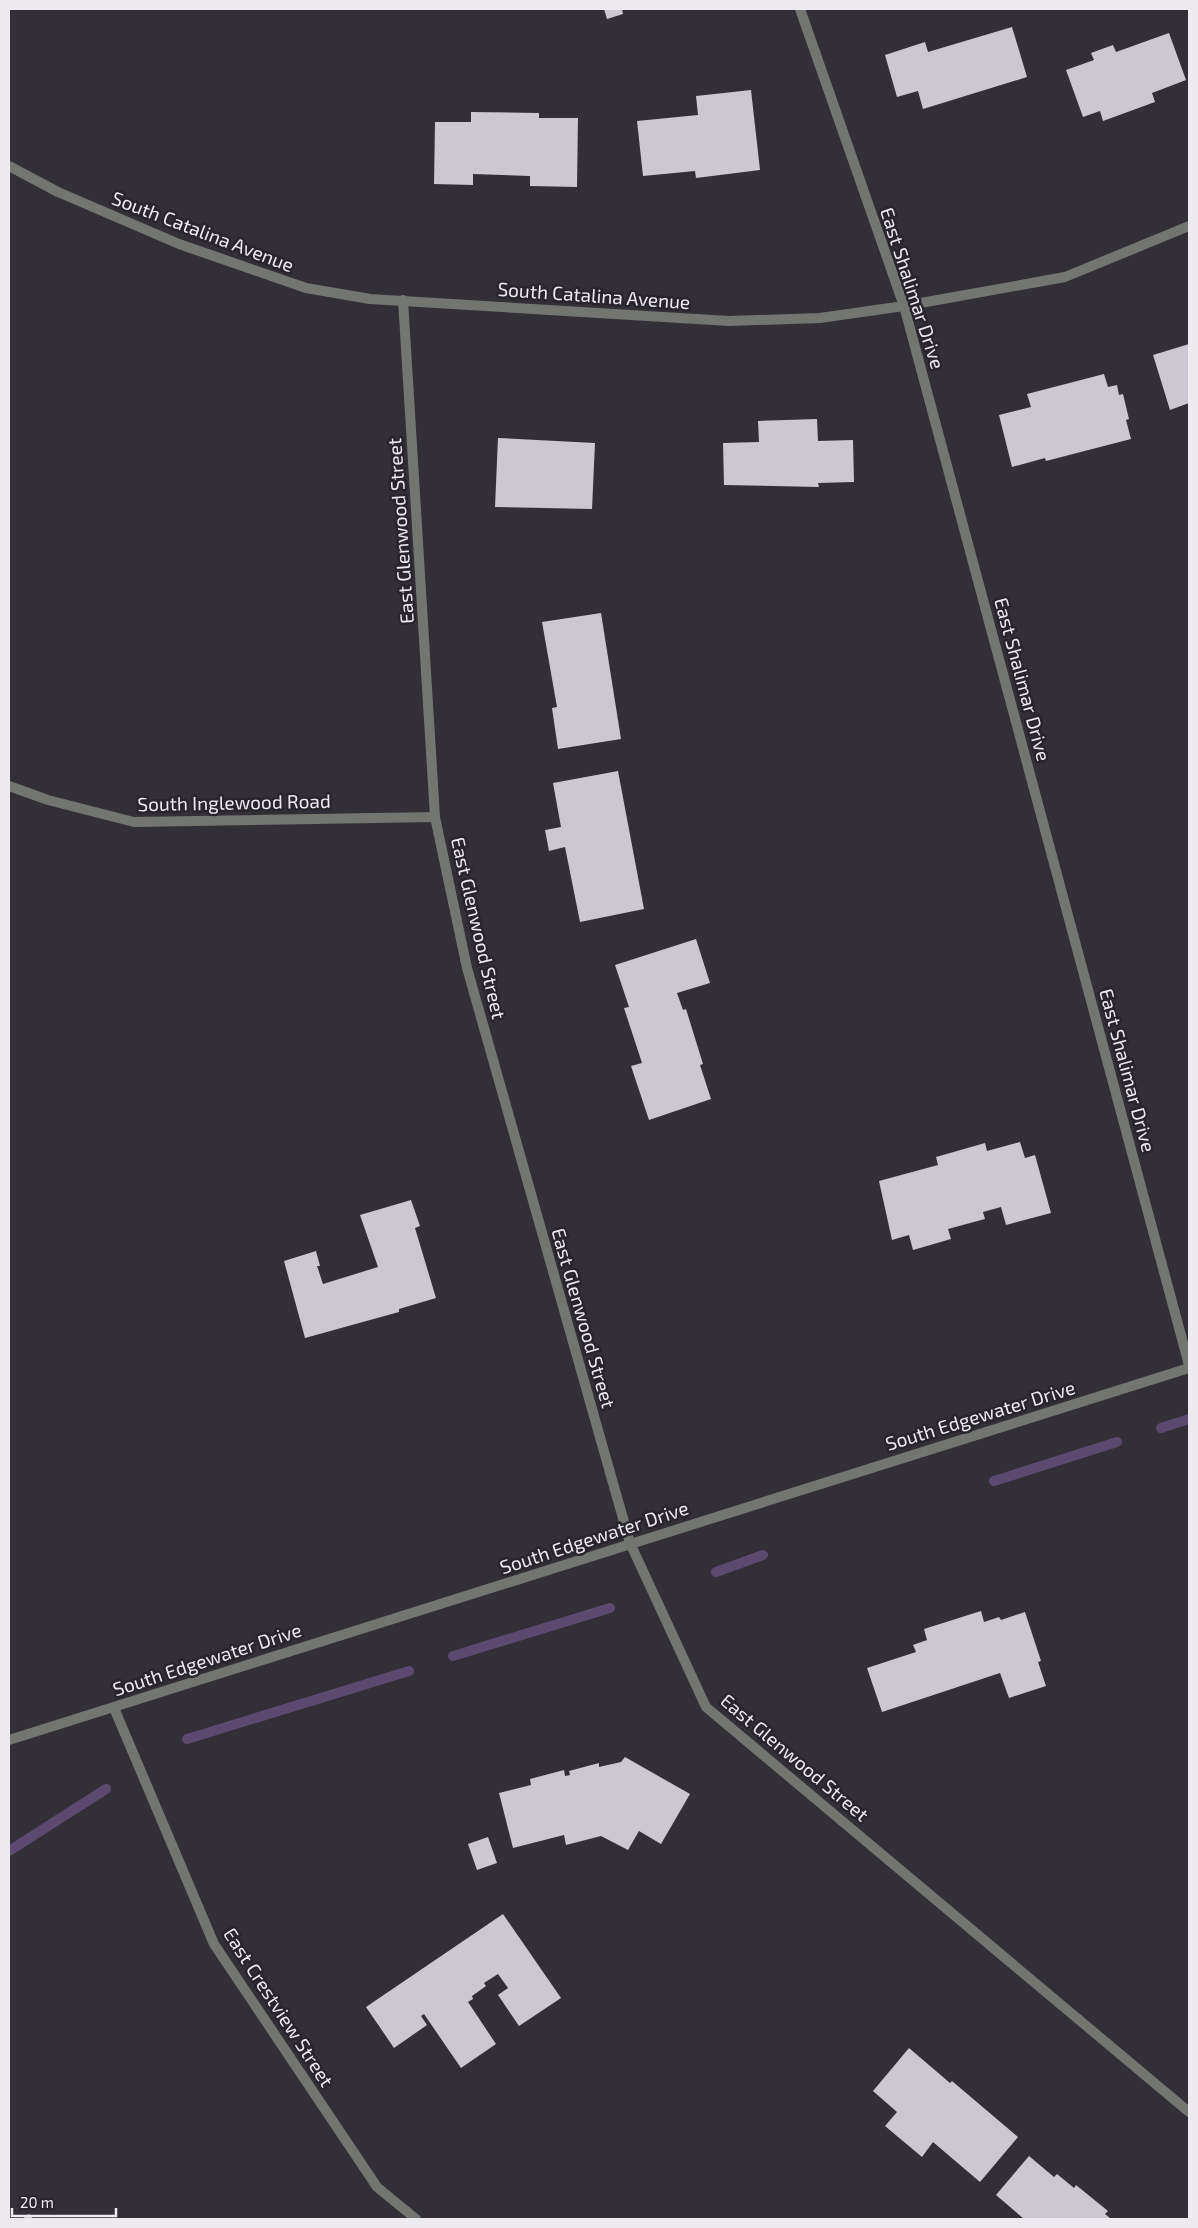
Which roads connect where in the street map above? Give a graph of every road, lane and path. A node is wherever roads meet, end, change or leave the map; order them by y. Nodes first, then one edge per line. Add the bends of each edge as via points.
1 (800, 9) edge
2 (9, 166) edge
3 (1189, 226) edge
4 (403, 300) junction
5 (904, 306) junction
6 (9, 786) edge
7 (435, 817) junction
8 (1189, 1367) edge
9 (630, 1544) junction
10 (114, 1708) junction
11 (9, 1740) edge
12 (1189, 2112) edge
13 (416, 2219) edge

1 - 5 street, East Shalimar Drive
2 - 4 street, South Catalina Avenue via 118,219 242,267 306,288
3 - 5 street, South Catalina Avenue via 1065,276
4 - 5 street, South Catalina Avenue via 729,321 820,318
4 - 7 street, East Glenwood Street
5 - 8 street, East Shalimar Drive
6 - 7 street, South Inglewood Road via 48,800 134,822
7 - 9 street, East Glenwood Street via 467,968
8 - 9 street, South Edgewater Drive
9 - 10 street, South Edgewater Drive
9 - 12 street, East Glenwood Street via 706,1707
10 - 11 street, South Edgewater Drive
10 - 13 street, East Crestview Street via 214,1944 377,2187

